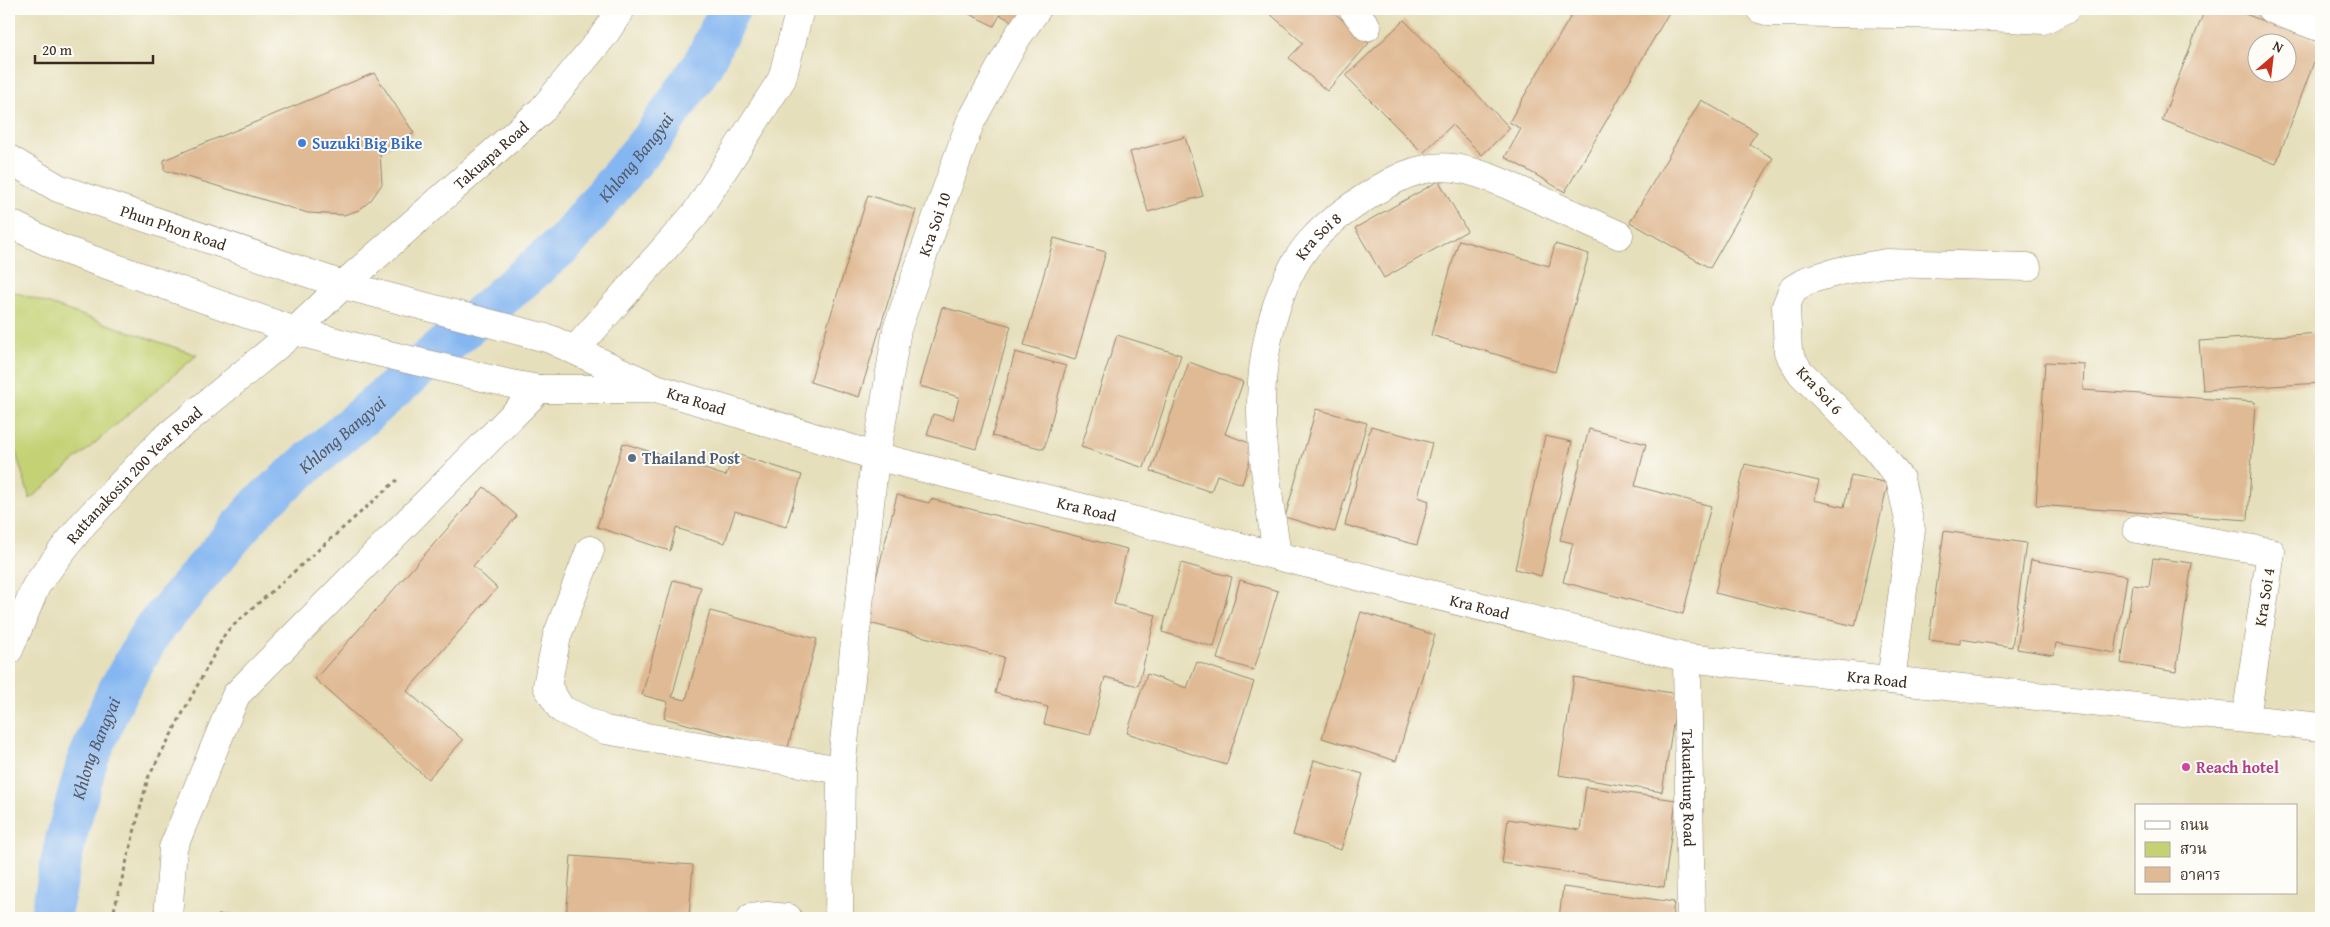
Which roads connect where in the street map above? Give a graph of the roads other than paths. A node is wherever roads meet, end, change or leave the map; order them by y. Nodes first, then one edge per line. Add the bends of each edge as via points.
1 (621, 9) edge
2 (800, 9) edge
3 (1038, 9) edge
4 (1760, 9) edge
5 (2066, 9) edge
6 (2271, 9) edge
7 (1949, 12) edge
8 (2321, 28) edge
9 (9, 159) edge
10 (9, 223) edge
11 (1619, 235) dead end
12 (2027, 267) dead end
13 (343, 285) junction
14 (295, 331) junction
15 (575, 350) junction
16 (656, 388) junction
17 (539, 389) junction
18 (875, 456) junction
19 (2137, 529) dead end
20 (590, 550) dead end
21 (1277, 556) junction
22 (9, 650) edge
23 (1687, 658) junction
24 (1891, 680) junction
25 (2246, 718) junction
26 (2321, 726) edge
27 (841, 770) junction
28 (168, 918) edge
29 (751, 918) edge
30 (788, 918) edge
31 (839, 918) edge
32 (1691, 918) edge

1 - 13 street, Takuapa Road via 604,35 542,110
2 - 15 street via 782,79 694,214
3 - 18 street, Kra Soi 10 via 1017,37 970,123 897,330
4 - 7 street via 1770,12
5 - 7 street via 2043,20
6 - 8 street
9 - 13 street, Phun Phon Road via 58,188
10 - 14 street via 62,249
11 - 21 street, Kra Soi 8 via 1485,175 1453,168 1427,168 1389,181 1341,214 1315,237 1295,264 1281,294 1262,368 1262,438
12 - 24 street, Kra Soi 6 via 1886,263 1808,280 1793,289 1786,306 1788,352 1799,371 1875,447 1900,479 1911,530
13 - 14 street, Takuapa Road
13 - 15 street, Kra Road via 550,338
14 - 17 street, Kra Road
14 - 22 street, Rattanakosin 200 Year Road via 162,440 84,523 36,586
15 - 16 street, Kra Road
16 - 17 street, Kra Road
16 - 18 street, Kra Road
17 - 28 street via 236,695 173,848
18 - 21 street, Kra Road
18 - 27 street, Kra Soi 10
19 - 25 street, Kra Soi 4 via 2271,552
20 - 27 street via 557,636 547,686 561,709 605,730
21 - 23 street, Kra Road
23 - 24 street, Kra Road
23 - 32 street, Takuathung Road
24 - 25 street, Kra Road
25 - 26 street, Kra Road
27 - 31 street, Kra Soi 10
29 - 30 street

